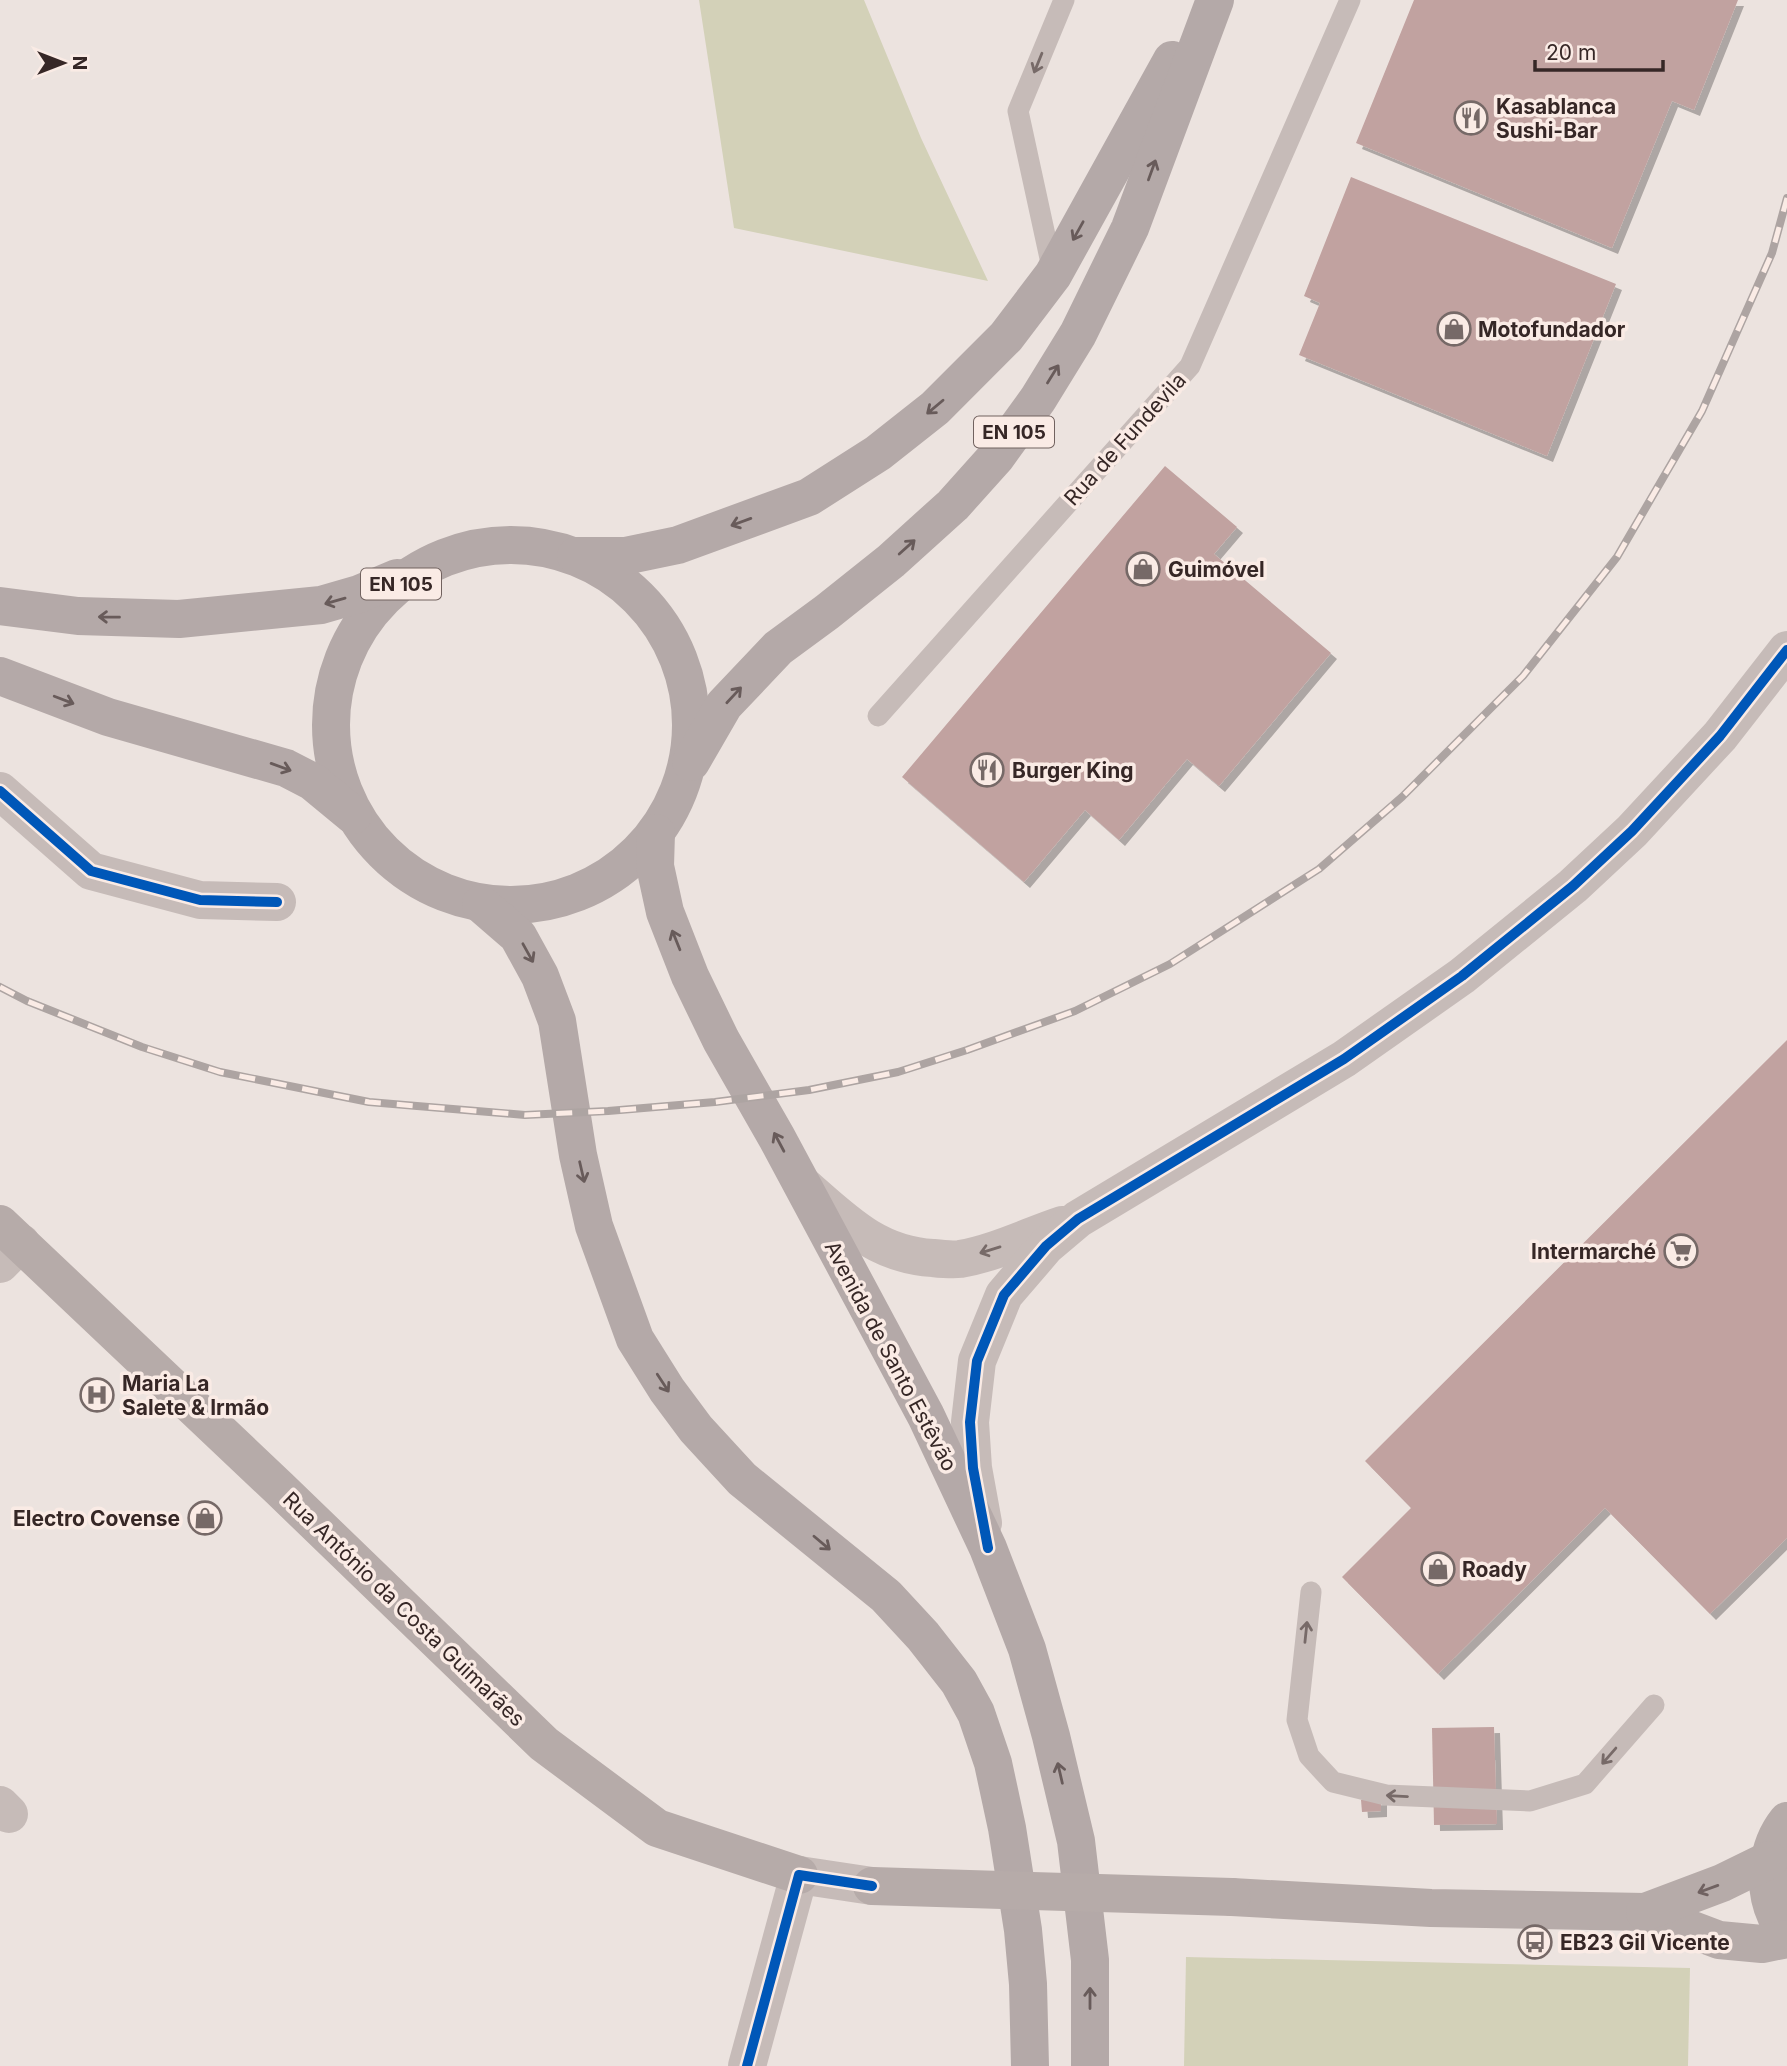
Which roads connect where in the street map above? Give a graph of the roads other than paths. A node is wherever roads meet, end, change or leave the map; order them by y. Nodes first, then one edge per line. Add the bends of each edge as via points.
1 (1064, 0) edge
2 (1205, 0) edge
3 (1215, 0) edge
4 (1350, 0) edge
5 (1053, 275) junction
6 (574, 556) junction
7 (421, 568) junction
8 (0, 606) edge
9 (1787, 650) edge
10 (0, 676) edge
11 (878, 716) dead end
12 (685, 773) junction
13 (0, 791) edge
14 (354, 816) junction
15 (656, 833) junction
16 (277, 902) dead end
17 (481, 904) junction
18 (801, 1183) junction
19 (1077, 1219) junction
20 (7, 1244) edge
21 (988, 1548) junction
22 (1311, 1592) dead end
23 (1654, 1704) dead end
24 (1787, 1821) edge
25 (1769, 1860) junction
26 (799, 1875) junction
27 (872, 1886) joint
28 (1644, 1912) junction
29 (1787, 1937) edge
30 (747, 2066) edge
31 (1030, 2066) edge
32 (1090, 2066) edge

1 -> 5 lane via 1018,111
2 -> 5 main road, EN 105
12 -> 3 main road, EN 105 via 724,705 778,648 891,561 953,505 1038,400 1078,334 1130,228
4 - 11 lane, Rua de Fundevila via 1189,366
5 -> 6 main road, EN 105 via 1006,337 946,398 878,453 809,497 678,545 625,556
6 - 7 main road, EN 105 via 523,544 471,549
6 - 12 main road, EN 105 via 620,582 657,620 681,667 691,719
7 -> 8 main road, EN 105 via 321,605 179,618 78,616
7 - 14 main road, EN 105 via 377,603 358,632 346,651 331,706 334,763
9 - 19 street via 1720,736 1632,831 1573,886 1472,967 1343,1059
10 -> 14 main road, EN 105 via 108,717 286,768 313,782
12 - 15 main road, EN 105
13 - 16 street via 91,871 200,900
14 - 17 main road, EN 105 via 387,858 431,888
15 - 17 main road, EN 105 via 621,868 578,893 530,905
18 -> 15 main road, Avenida de Santo Estêvão via 690,975 664,912 654,866
17 -> 31 main road via 518,936 557,1021 594,1226 635,1339 696,1429 742,1479 886,1596 959,1682 976,1713 993,1762 1023,1930
19 -> 18 street via 958,1259 916,1257 880,1246
18 - 21 main road, Avenida de Santo Estêvão via 926,1416
19 - 21 street via 1046,1246 1004,1295 977,1361 970,1422 973,1468
20 - 26 main road, Rua António da Costa Guimarães via 544,1744 657,1828
32 -> 21 main road, Avenida de Santo Estêvão via 1090,1960 1076,1841 1027,1649
23 -> 22 lane via 1585,1784 1530,1801 1386,1795 1333,1782 1309,1756 1297,1720
24 - 25 main road
25 -> 28 main road
25 - 29 main road via 1768,1888
26 - 27 street, Rua António da Costa Guimarães
26 - 30 street
27 - 28 main road, bridge
28 - 29 main road via 1719,1940 1762,1944

